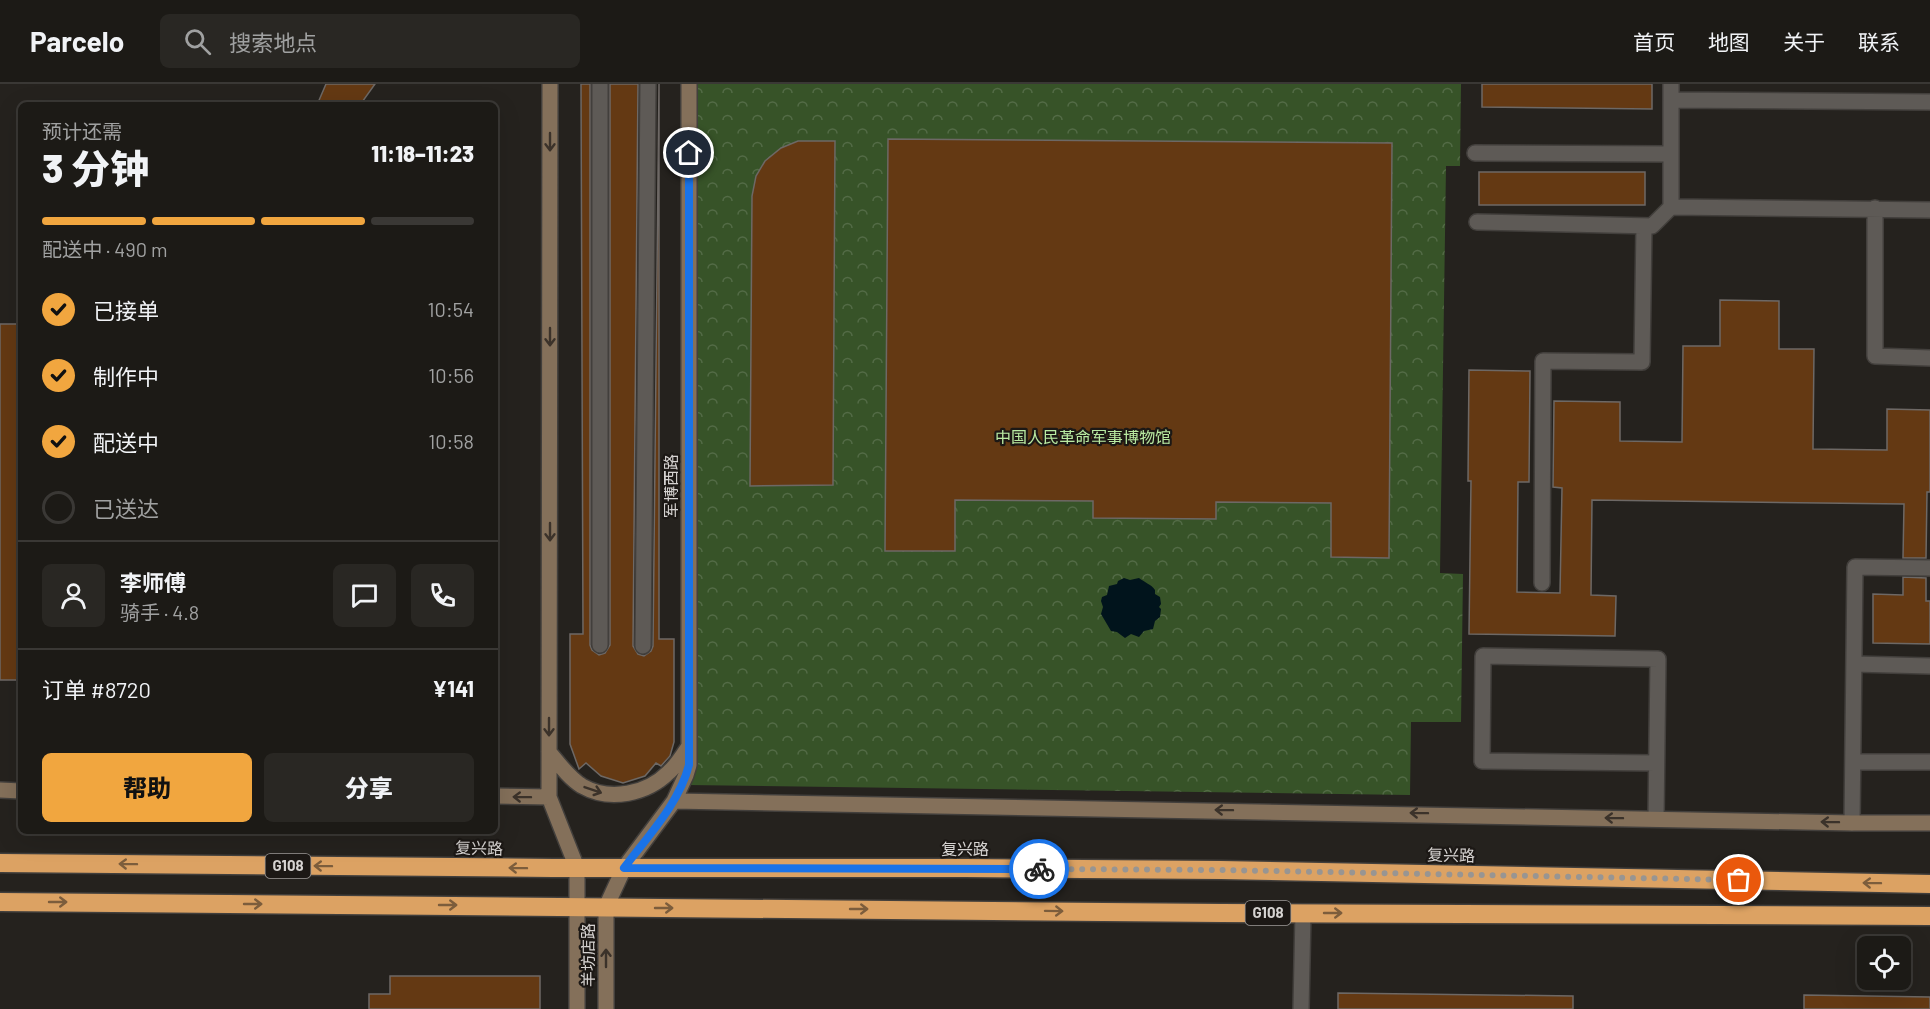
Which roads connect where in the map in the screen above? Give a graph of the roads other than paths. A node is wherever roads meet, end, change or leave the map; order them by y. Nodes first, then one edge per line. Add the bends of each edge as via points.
1 (550, 84) edge
2 (600, 84) edge
3 (648, 84) edge
4 (689, 84) edge
5 (1671, 92) edge
6 (1930, 102) edge
7 (1475, 153) dead end
8 (1671, 154) junction
9 (1671, 207) junction
10 (1875, 208) junction
11 (1930, 210) edge
12 (1477, 222) dead end
13 (1644, 226) junction
14 (1930, 358) edge
15 (1930, 568) edge
16 (1542, 583) dead end
17 (600, 645) dead end
18 (643, 646) dead end
19 (1854, 664) junction
20 (1930, 666) edge
21 (689, 746) junction
22 (549, 752) junction
23 (1853, 762) junction
24 (1930, 762) edge
25 (1656, 763) junction
26 (0, 790) edge
27 (18, 790) edge
28 (498, 796) edge
29 (549, 797) junction
30 (674, 801) junction
31 (1656, 819) junction
32 (1852, 823) junction
33 (1930, 823) edge
34 (0, 863) edge
35 (577, 868) junction
36 (624, 868) junction
37 (1930, 884) edge
38 (0, 902) edge
39 (577, 907) junction
40 (606, 907) junction
41 (1303, 913) junction
42 (1930, 916) edge
43 (577, 1009) edge
44 (606, 1009) edge
45 (1301, 1009) edge

1 -> 22 street
2 - 17 street
3 - 18 street
4 - 21 street, 军博西路
5 - 6 street
5 - 8 street
7 - 8 street
8 - 9 street
9 - 10 street
9 - 13 street via 1652,226
10 - 11 street
10 - 14 street via 1875,356
12 - 13 street
13 - 16 street via 1642,362 1543,361
15 - 19 street via 1855,567
19 - 20 street
19 - 23 street
22 -> 21 street via 582,786 600,793 626,794 648,788 668,773
21 - 30 street, 军博西路 via 689,765
22 - 29 street
23 - 24 street
23 - 32 street
25 - 25 street via 1658,659 1483,656 1482,761
25 - 31 street
26 - 27 street
29 -> 28 street
29 - 35 street
31 -> 30 street
30 - 36 street, 军博西路
32 -> 31 street
32 - 33 street
35 -> 34 highway, 复兴路 / G108
35 - 36 highway, 复兴路 / G108
35 - 39 street, 羊坊店路
37 -> 36 highway, 复兴路 / G108 via 1209,870
36 - 40 street, 羊坊店路
38 -> 39 highway, G108
39 - 40 highway, G108
39 - 43 street, 羊坊店路
40 -> 41 highway, G108
44 -> 40 street, 羊坊店路
41 -> 42 highway, G108
41 - 45 street

